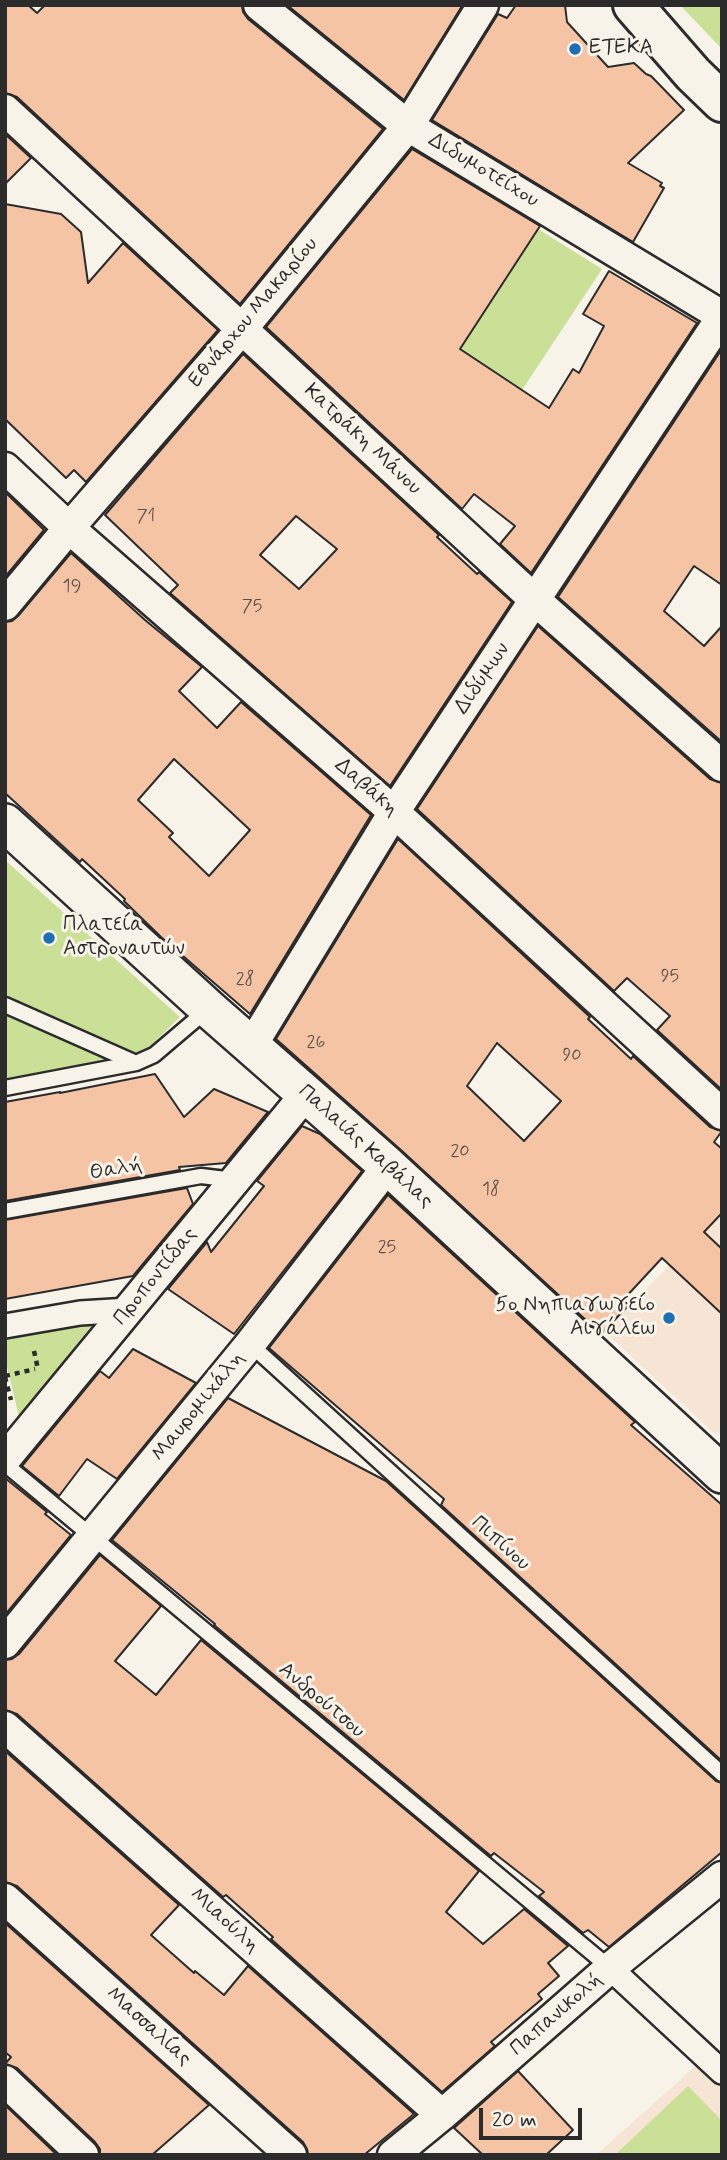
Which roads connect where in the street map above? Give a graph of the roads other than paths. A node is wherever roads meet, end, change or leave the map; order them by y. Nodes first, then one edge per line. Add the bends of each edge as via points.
1 (259, 5) edge
2 (483, 5) edge
3 (633, 5) edge
4 (717, 100) edge
5 (5, 110) edge
6 (408, 126) junction
7 (722, 316) edge
8 (242, 329) junction
9 (5, 468) edge
10 (69, 528) junction
11 (535, 600) junction
12 (5, 605) edge
13 (722, 766) edge
14 (394, 812) junction
15 (5, 823) edge
16 (5, 1005) edge
17 (209, 1009) junction
18 (252, 1045) junction
19 (136, 1063) junction
20 (5, 1088) edge
21 (306, 1094) junction
22 (722, 1114) edge
23 (388, 1166) junction
24 (235, 1180) junction
25 (5, 1211) edge
26 (129, 1310) junction
27 (5, 1326) edge
28 (250, 1344) junction
29 (5, 1462) edge
30 (722, 1474) edge
31 (92, 1538) junction
32 (5, 1643) edge
33 (5, 1727) edge
34 (722, 1774) edge
35 (722, 1877) edge
36 (5, 1899) edge
37 (610, 1969) junction
38 (722, 2072) edge
39 (5, 2081) edge
40 (442, 2115) junction
41 (83, 2155) edge
42 (291, 2155) edge
43 (393, 2155) edge

1 - 6 street, Διδυμοτείχου
2 - 6 street, Εθνάρχου Μακαρίου
3 - 4 highway
5 - 8 street, Κατράκη Μάνου
6 - 7 street, Διδυμοτείχου
6 - 8 street, Εθνάρχου Μακαρίου
7 - 11 street, Διδύμων
8 - 10 street, Εθνάρχου Μακαρίου
8 - 11 street, Κατράκη Μάνου
9 - 10 street, Δαβάκη
10 - 12 street, Εθνάρχου Μακαρίου
10 - 14 street, Δαβάκη
11 - 13 street, Κατράκη Μάνου
11 - 14 street, Διδύμων
14 - 18 street, Διδύμων
14 - 22 street, Δαβάκη
15 - 17 street, Παλαιάς Καβάλας
16 - 19 lane
17 - 18 street, Παλαιάς Καβάλας
17 - 19 lane via 154,1055
18 - 21 street, Παλαιάς Καβάλας
19 - 20 lane
21 - 23 street, Παλαιάς Καβάλας
21 - 24 street, Προποντίδας
23 - 28 street, Μαυρομιχάλη
23 - 30 street, Παλαιάς Καβάλας
24 - 25 lane, Θαλή via 201,1176
24 - 26 street, Προποντίδας
26 - 27 street via 80,1312
26 - 29 street, Προποντίδας
28 - 31 street, Μαυρομιχάλη
28 - 34 lane, Πιπίνου
29 - 31 lane, Ανδρούτσου
31 - 32 street, Μαυρομιχάλη
31 - 37 lane, Ανδρούτσου
33 - 40 street, Μιαούλη
35 - 37 street, Παπανικολή
36 - 42 street, Μασσαλίας
37 - 38 street
37 - 40 street, Παπανικολή
39 - 41 street
40 - 43 street, Παπανικολή

